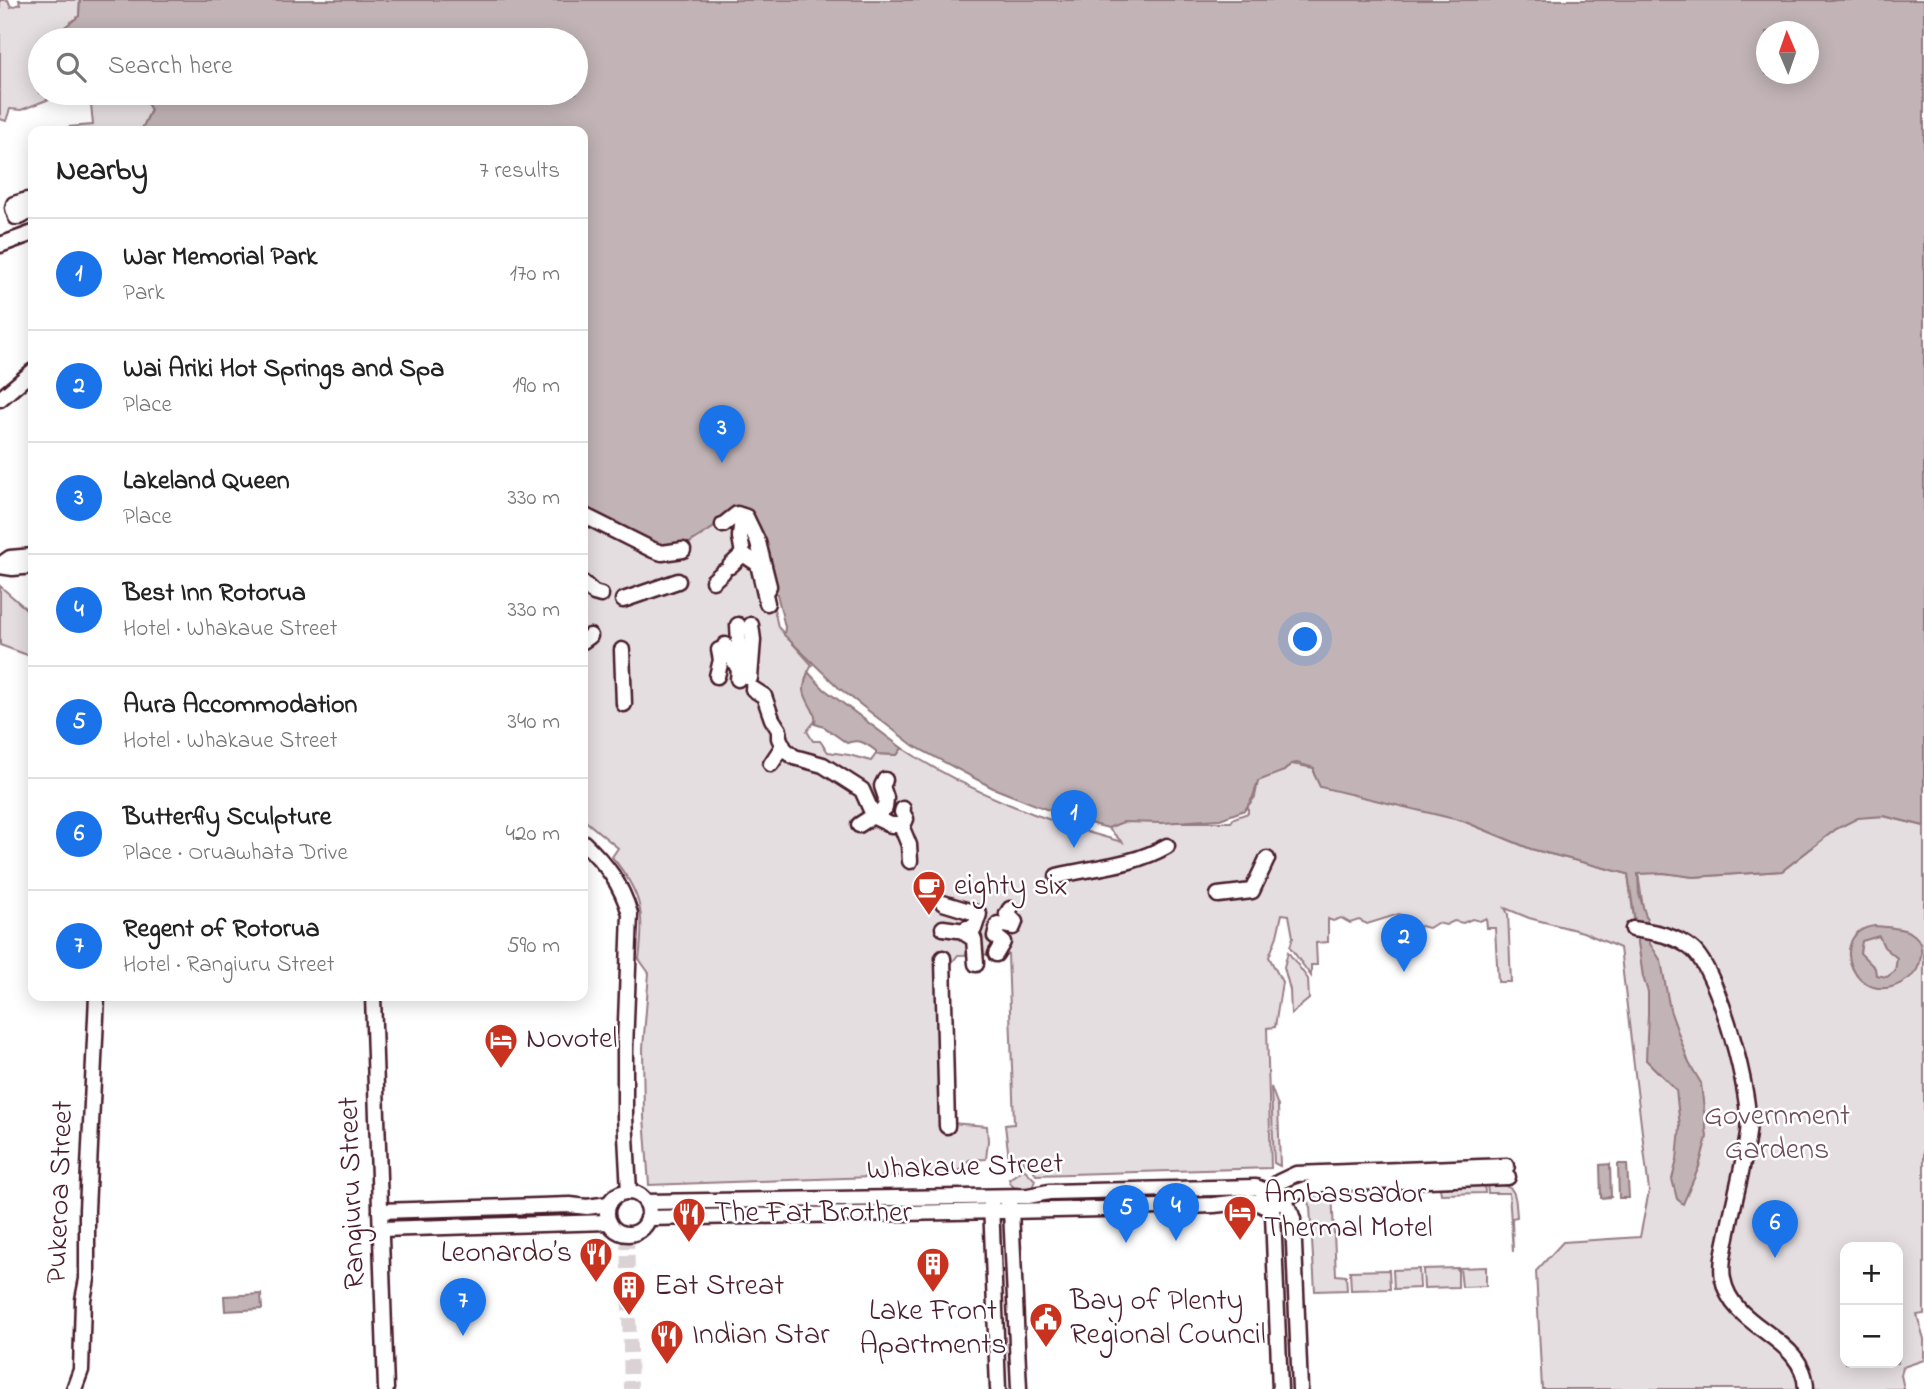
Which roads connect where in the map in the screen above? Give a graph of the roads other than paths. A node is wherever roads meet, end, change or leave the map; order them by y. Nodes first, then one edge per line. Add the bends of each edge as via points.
1 (16, 217) dead end
2 (28, 235) edge
3 (0, 245) edge
4 (28, 375) edge
5 (0, 399) edge
6 (742, 516) junction
7 (588, 518) edge
8 (723, 525) dead end
9 (683, 550) dead end
10 (743, 554) junction
11 (28, 556) edge
12 (0, 565) edge
13 (28, 566) edge
14 (722, 573) dead end
15 (678, 581) dead end
16 (588, 588) edge
17 (601, 595) dead end
18 (623, 600) dead end
19 (744, 625) dead end
20 (622, 650) dead end
21 (717, 676) dead end
22 (745, 679) junction
23 (624, 704) dead end
24 (782, 747) junction
25 (771, 764) dead end
26 (885, 780) dead end
27 (886, 799) junction
28 (902, 815) junction
29 (874, 817) junction
30 (859, 825) dead end
31 (1167, 846) dead end
32 (588, 847) edge
33 (1267, 859) dead end
34 (910, 860) dead end
35 (1057, 876) dead end
36 (1218, 895) dead end
37 (943, 903) dead end
38 (1010, 909) dead end
39 (943, 928) dead end
40 (1633, 929) dead end
41 (965, 931) junction
42 (996, 954) dead end
43 (943, 958) dead end
44 (976, 964) dead end
45 (97, 1001) edge
46 (373, 1001) edge
47 (947, 1126) dead end
48 (1268, 1191) junction
49 (629, 1192) junction
50 (1283, 1198) junction
51 (646, 1202) junction
52 (609, 1204) junction
53 (1000, 1204) junction
54 (1263, 1206) junction
55 (380, 1211) junction
56 (648, 1219) junction
57 (609, 1222) junction
58 (381, 1230) junction
59 (74, 1389) edge
60 (386, 1389) edge
61 (998, 1389) edge
62 (1019, 1389) edge
63 (1280, 1389) edge
64 (1300, 1389) edge
65 (1807, 1389) edge

1 - 3 street
2 - 3 street
4 - 5 street
6 - 8 street via 737,514
6 - 10 street
6 - 10 street via 764,561 769,586 766,598 758,564
7 - 9 street via 653,550
10 - 14 street
11 - 12 street via 10,558
12 - 13 street
15 - 18 street
16 - 17 street
19 - 22 street via 740,663
20 - 23 street
21 - 22 street via 722,648
22 - 24 street via 764,696
24 - 25 street
24 - 29 street via 862,790
26 - 27 street
27 - 28 street
27 - 29 street via 886,808
28 - 29 street via 891,825
28 - 34 street
29 - 30 street
31 - 35 street via 1124,863
32 - 49 street via 616,877 630,914 625,1049
33 - 36 street via 1252,891
37 - 41 street via 971,904 979,914 974,929
38 - 42 street via 1007,914 1015,922 1013,927 998,924 995,936 1003,942
39 - 41 street
40 - 65 street via 1675,938 1693,950 1715,984 1746,1092 1749,1131 1723,1280 1740,1312 1794,1354
41 - 44 street via 974,939
43 - 47 street
45 - 59 street, Pukeroa Street via 87,1279 81,1370
46 - 55 street, Rangiuru Street
48 - 50 street, Whakaue Street
48 - 50 street via 1296,1174 1507,1171 1321,1184
48 - 53 street, Whakaue Street via 1256,1186 1225,1186 1049,1192
48 - 54 street
49 - 51 street
49 - 52 street
50 - 54 street
50 - 64 street via 1293,1219
51 - 53 street, Whakaue Street
51 - 56 street
52 - 55 street
52 - 57 street
53 - 54 street, Whakaue Street
53 - 56 street, Whakaue Street
53 - 61 street via 993,1280
53 - 62 street
54 - 63 street via 1273,1214
55 - 58 street, Rangiuru Street
56 - 57 street via 640,1230 627,1234
57 - 58 street
58 - 60 street, Rangiuru Street

